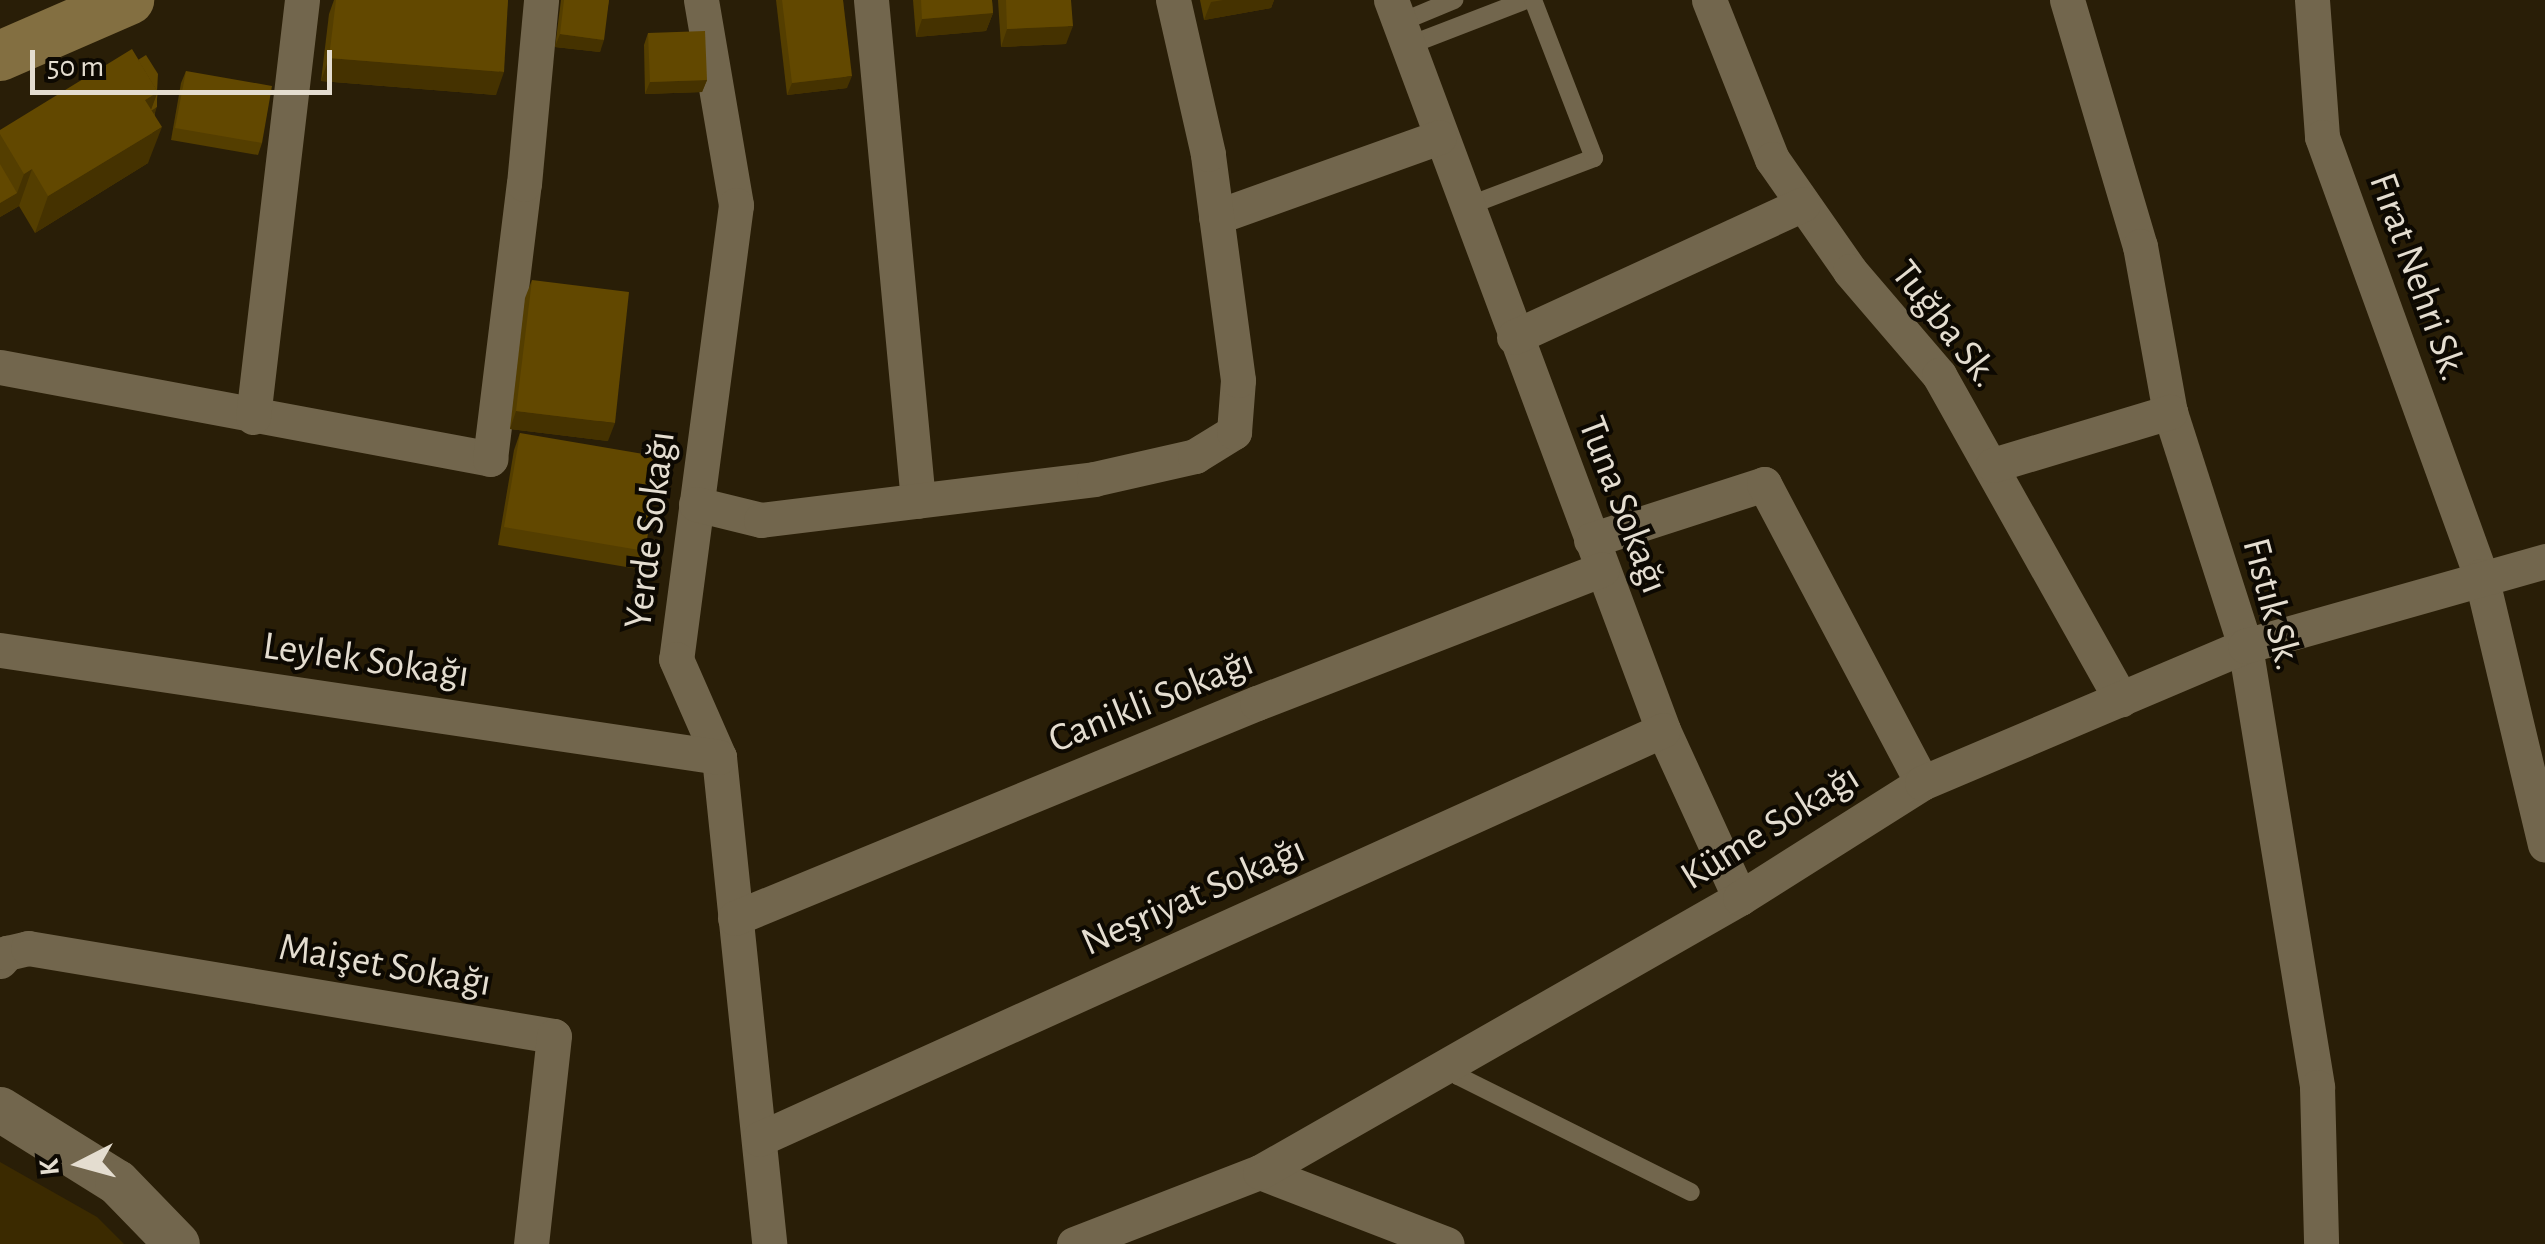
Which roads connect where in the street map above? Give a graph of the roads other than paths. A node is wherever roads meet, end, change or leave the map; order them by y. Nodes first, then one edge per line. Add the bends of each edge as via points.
1 (129, 0) edge
2 (302, 0) edge
3 (541, 0) edge
4 (702, 0) edge
5 (871, 0) edge
6 (1173, 0) edge
7 (1454, 0) edge
8 (1530, 0) edge
9 (1709, 0) edge
10 (2068, 0) edge
11 (2312, 0) edge
12 (1399, 23) edge
13 (0, 56) edge
14 (1439, 137) junction
15 (1803, 204) junction
16 (1465, 207) junction
17 (1216, 217) junction
18 (1514, 336) junction
19 (0, 367) edge
20 (2170, 412) junction
21 (253, 417) junction
22 (1992, 465) junction
23 (918, 500) junction
24 (696, 504) junction
25 (1596, 555) junction
26 (2545, 561) edge
27 (2481, 576) junction
28 (2244, 646) junction
29 (0, 650) edge
30 (2121, 699) junction
31 (1663, 730) junction
32 (719, 757) junction
33 (1922, 784) junction
34 (2545, 844) edge
35 (1740, 898) junction
36 (736, 918) junction
37 (0, 960) edge
38 (1449, 1064) junction
39 (0, 1108) edge
40 (0, 1126) edge
41 (759, 1139) junction
42 (76, 1154) junction
43 (1260, 1172) junction
44 (1690, 1192) dead end
45 (1095, 1241) edge
46 (178, 1244) edge
47 (531, 1244) edge
48 (769, 1244) edge
49 (1448, 1244) edge
50 (2321, 1244) edge

1 - 13 main road
2 - 21 street
3 - 21 street via 490,458
4 - 24 street, Yerde Sokağı via 736,205
5 - 23 street
6 - 17 street
7 - 12 lane
8 - 12 lane
8 - 16 lane via 1594,158
9 - 15 street, Tuğba Sk. via 1772,160
10 - 20 street, Fıstık Sk. via 2140,246
11 - 27 street, Fırat Nehri Sk. via 2322,136
12 - 14 street, Tuna Sokağı
14 - 16 street, Tuna Sokağı
14 - 17 street
15 - 18 street
15 - 22 street, Tuğba Sk. via 1850,272 1939,375
16 - 18 street, Tuna Sokağı
17 - 23 street via 1238,380 1234,432 1195,456 1094,480
18 - 25 street, Tuna Sokağı
19 - 21 street
20 - 22 street
20 - 28 street, Fıstık Sk.
22 - 30 street, Tuğba Sk.
23 - 24 street via 761,520
24 - 32 street, Yerde Sokağı via 676,659
25 - 31 street, Tuna Sokağı
25 - 33 street, Canikli Sokağı via 1764,484
25 - 36 street, Canikli Sokağı
26 - 27 street, Küme Sokağı
27 - 28 street, Küme Sokağı
27 - 34 street, Fırat Nehri Sk.
28 - 30 street, Küme Sokağı
28 - 50 street, Fıstık Sk. via 2317,1087
29 - 32 street, Leylek Sokağı
30 - 33 street, Küme Sokağı
31 - 35 street, Tuna Sokağı
31 - 41 street, Neşriyat Sokağı
32 - 36 street, Yerde Sokağı
33 - 35 street, Küme Sokağı
35 - 38 street, Küme Sokağı
36 - 41 street, Yerde Sokağı
37 - 47 street, Maişet Sokağı via 28,948 554,1036
38 - 43 street, Küme Sokağı
38 - 44 lane via 1458,1076
39 - 42 street
40 - 42 street
41 - 48 street, Yerde Sokağı
42 - 46 street via 135,1198
43 - 45 street, Küme Sokağı
43 - 49 street

